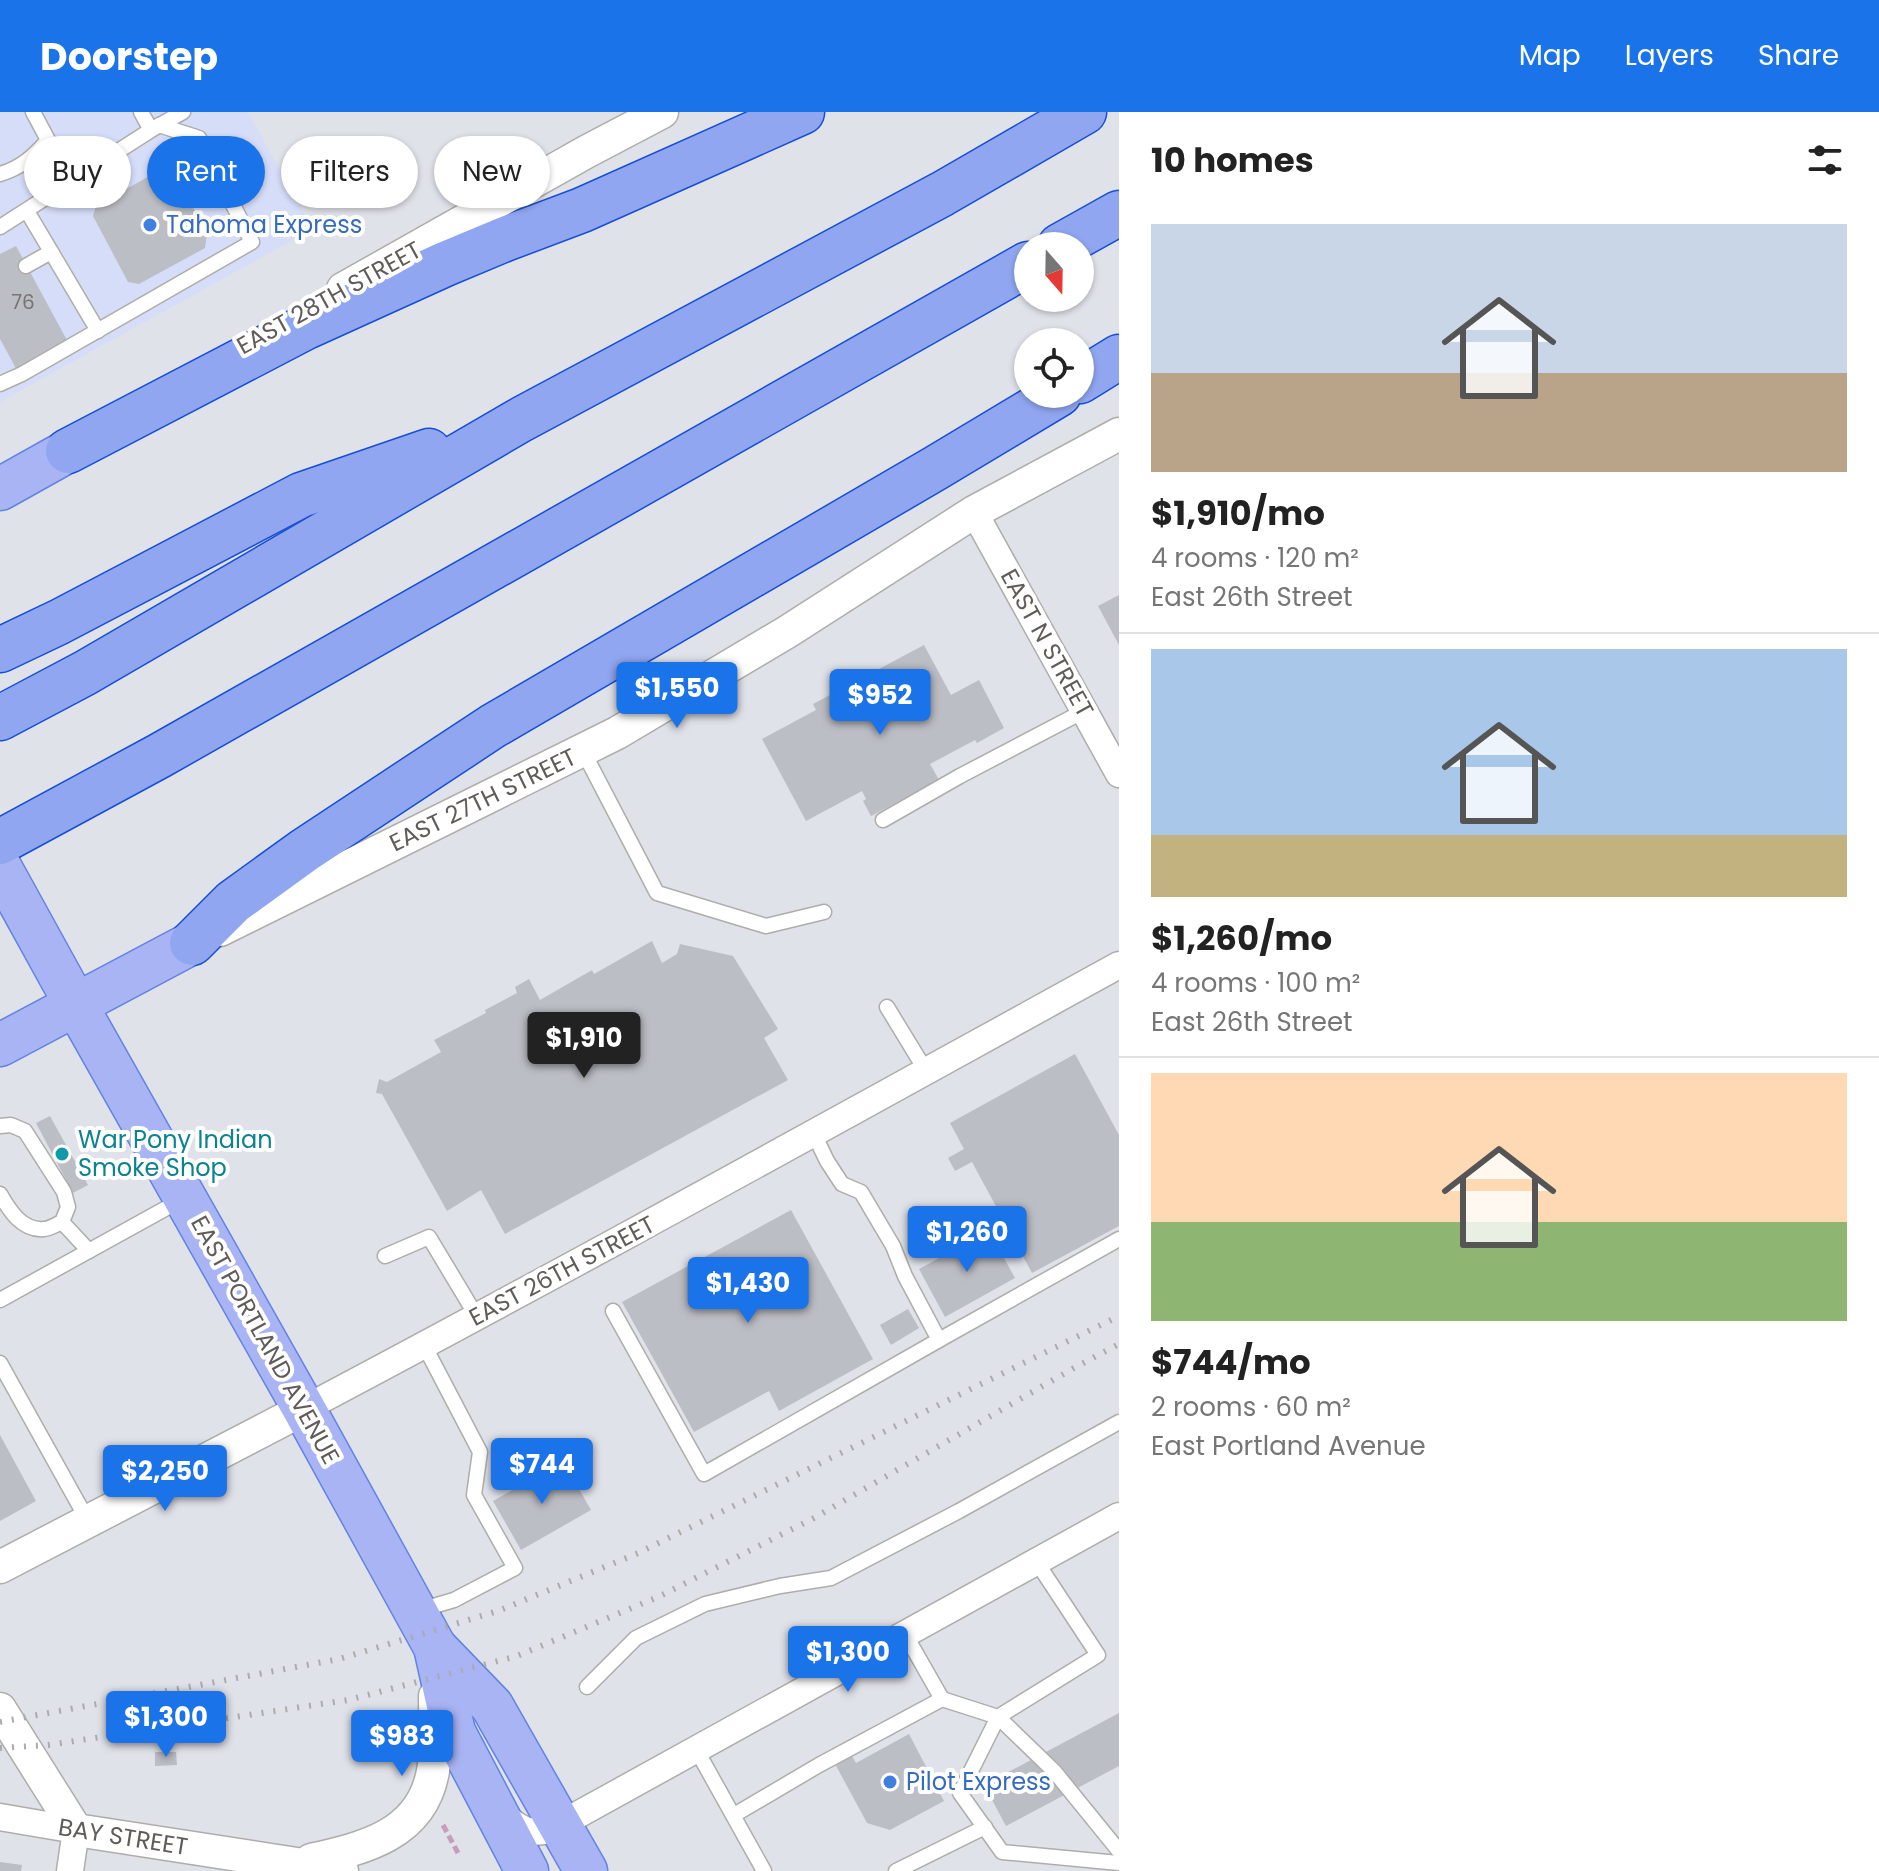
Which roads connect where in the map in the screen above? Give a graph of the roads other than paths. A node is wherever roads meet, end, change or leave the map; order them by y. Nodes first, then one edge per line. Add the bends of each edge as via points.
1 (33, 112) edge
2 (141, 112) edge
3 (183, 112) edge
4 (662, 112) edge
5 (802, 112) edge
6 (1084, 112) edge
7 (155, 128) junction
8 (0, 174) edge
9 (27, 211) junction
10 (1119, 213) edge
11 (0, 227) edge
12 (1085, 232) edge
13 (51, 252) junction
14 (26, 266) dead end
15 (1014, 272) edge
16 (98, 331) junction
17 (1119, 357) edge
18 (1094, 372) edge
19 (0, 384) edge
20 (1036, 408) edge
21 (522, 419) junction
22 (1119, 434) edge
23 (68, 451) junction
24 (8, 482) edge
25 (974, 512) junction
26 (0, 650) edge
27 (1084, 711) junction
28 (0, 718) edge
29 (583, 751) junction
30 (1119, 774) edge
31 (883, 820) dead end
32 (0, 842) edge
33 (0, 867) edge
34 (824, 912) dead end
35 (192, 943) junction
36 (1119, 965) edge
37 (76, 1005) junction
38 (887, 1007) dead end
39 (0, 1045) edge
40 (926, 1071) junction
41 (0, 1126) edge
42 (813, 1132) junction
43 (0, 1194) edge
44 (185, 1198) junction
45 (62, 1222) junction
46 (1119, 1239) edge
47 (89, 1251) junction
48 (385, 1256) dead end
49 (0, 1300) edge
50 (613, 1311) dead end
51 (477, 1317) junction
52 (939, 1340) junction
53 (424, 1345) junction
54 (0, 1363) edge
55 (304, 1409) junction
56 (1119, 1422) edge
57 (88, 1521) junction
58 (1117, 1521) edge
59 (1036, 1561) junction
60 (0, 1567) edge
61 (426, 1629) junction
62 (905, 1634) junction
63 (587, 1687) dead end
64 (942, 1699) junction
65 (0, 1709) edge
66 (998, 1717) junction
67 (696, 1749) junction
68 (485, 1792) junction
69 (734, 1815) junction
70 (0, 1817) edge
71 (560, 1824) junction
72 (985, 1827) junction
73 (76, 1830) junction
74 (1119, 1851) edge
75 (1119, 1863) edge
76 (303, 1867) edge
77 (70, 1871) edge
78 (342, 1871) edge
79 (503, 1871) edge
80 (527, 1871) edge
81 (586, 1871) edge
82 (764, 1871) edge
83 (896, 1871) edge

1 - 8 lane via 48,140 30,160
2 - 7 lane
3 - 7 lane
4 - 23 street, EAST 28TH STREET via 288,319
5 - 23 highway via 306,327
6 - 21 highway
7 - 9 lane
7 - 16 lane via 199,138 252,242
9 - 11 lane
9 - 13 lane
10 - 12 highway
13 - 14 lane
13 - 16 lane
15 - 32 highway
16 - 19 lane
17 - 18 highway
20 - 35 highway via 493,726 305,850 233,902
21 - 26 highway via 301,495
21 - 28 highway
22 - 25 street, EAST 27TH STREET
23 - 24 main road, EAST 28TH STREET
25 - 27 street, EAST N STREET
25 - 29 street, EAST 27TH STREET via 787,632
27 - 30 street, EAST N STREET
27 - 31 lane
29 - 34 lane via 657,893 766,926
29 - 35 street, EAST 27TH STREET
33 - 37 main road, EAST PORTLAND AVENUE
35 - 37 main road, EAST 27TH STREET
36 - 40 street, EAST 26TH STREET
37 - 39 main road, EAST 27TH STREET
37 - 44 main road, EAST PORTLAND AVENUE
38 - 40 lane
40 - 42 street, EAST 26TH STREET
41 - 45 lane via 25,1131 33,1143 64,1192 68,1207
42 - 51 street, EAST 26TH STREET
42 - 52 lane via 842,1184 861,1192
43 - 45 lane via 27,1227 44,1229
44 - 47 lane
44 - 55 main road, EAST PORTLAND AVENUE
45 - 47 lane
46 - 52 lane
47 - 49 lane
48 - 51 lane via 429,1237
50 - 52 lane via 704,1474
51 - 53 street, EAST 26TH STREET
53 - 55 street, EAST 26TH STREET
53 - 61 lane via 480,1452 474,1495 515,1568 454,1600
54 - 57 lane
55 - 57 street, EAST 26TH STREET
55 - 61 main road, EAST PORTLAND AVENUE
56 - 63 lane via 831,1578 705,1604 636,1638
57 - 60 street, EAST 26TH STREET
58 - 59 street
59 - 62 street
59 - 66 lane via 1098,1655
61 - 68 main road, EAST PORTLAND AVENUE via 454,1732
61 - 71 main road, EAST PORTLAND AVENUE via 492,1706
61 - 76 street via 433,1773 427,1793 417,1811 388,1836
62 - 64 lane
62 - 67 street
64 - 66 lane
64 - 69 lane
65 - 73 street
66 - 72 lane via 960,1793
66 - 74 lane via 1054,1771
67 - 69 lane
67 - 71 street
68 - 71 street via 521,1830 546,1831
68 - 79 main road
68 - 80 main road, EAST PORTLAND AVENUE
69 - 82 lane
70 - 73 street, BAY STREET
71 - 81 main road, EAST PORTLAND AVENUE
72 - 75 lane via 1002,1852
72 - 83 lane
73 - 76 street, BAY STREET
73 - 77 street
76 - 78 street, BAY STREET

